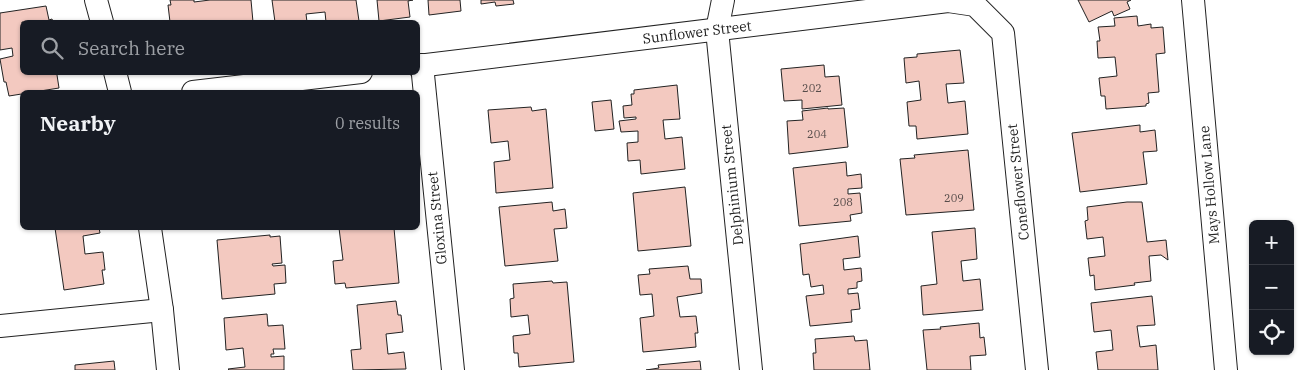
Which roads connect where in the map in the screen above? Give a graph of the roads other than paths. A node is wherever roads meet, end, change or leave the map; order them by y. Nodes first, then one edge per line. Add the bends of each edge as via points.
1 (96, 0) edge
2 (723, 0) edge
3 (1193, 0) edge
4 (975, 5) joint
5 (101, 20) edge
6 (717, 30) junction
7 (420, 66) edge
8 (116, 75) edge
9 (336, 75) edge
10 (120, 90) edge
11 (210, 90) edge
12 (150, 230) edge
13 (162, 310) junction
14 (0, 326) edge
15 (168, 370) edge
16 (453, 370) edge
17 (751, 370) edge
18 (1036, 370) edge
19 (1226, 370) edge

1 - 5 street
2 - 6 street, Delphinium Street
3 - 19 street, Mays Hollow Lane
4 - 6 street, Sunflower Street via 948,1
4 - 18 street, Coneflower Street via 1003,33
6 - 7 street, Sunflower Street
6 - 17 street, Delphinium Street
7 - 16 street, Gloxina Street
8 - 10 street
9 - 11 street
12 - 13 street
13 - 14 street
13 - 15 street

